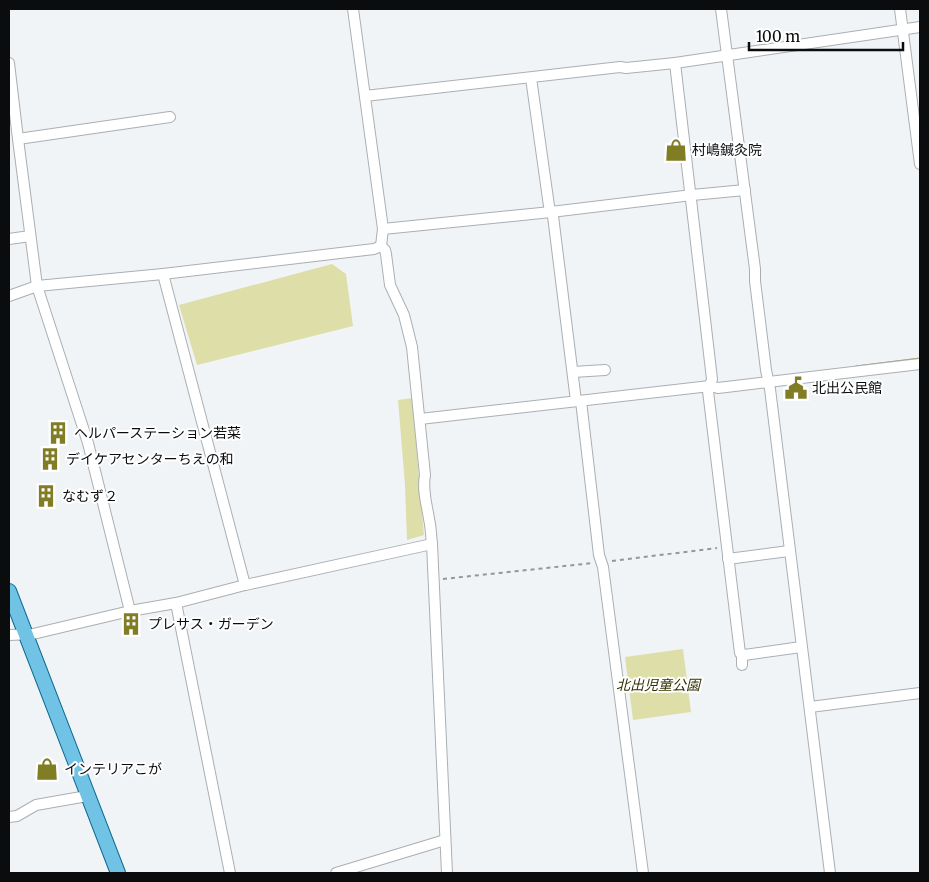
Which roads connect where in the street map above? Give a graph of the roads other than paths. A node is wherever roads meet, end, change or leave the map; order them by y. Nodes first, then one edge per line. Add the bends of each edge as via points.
1 (353, 9) edge
2 (721, 9) edge
3 (900, 9) edge
4 (920, 27) edge
5 (902, 29) junction
6 (727, 55) junction
7 (9, 63) edge
8 (675, 63) junction
9 (531, 78) junction
10 (365, 96) junction
11 (170, 117) dead end
12 (18, 138) junction
13 (920, 164) edge
14 (745, 190) junction
15 (692, 195) junction
16 (551, 212) junction
17 (383, 229) junction
18 (30, 236) junction
19 (9, 239) edge
20 (381, 246) junction
21 (163, 274) junction
22 (37, 286) junction
23 (9, 296) edge
24 (920, 364) edge
25 (606, 370) dead end
26 (573, 372) junction
27 (768, 381) junction
28 (710, 386) junction
29 (579, 401) junction
30 (420, 419) junction
31 (432, 544) junction
32 (789, 551) junction
33 (728, 559) junction
34 (245, 585) junction
35 (9, 592) edge
36 (176, 603) junction
37 (130, 611) junction
38 (25, 634) junction
39 (9, 635) edge
40 (801, 647) junction
41 (920, 693) edge
42 (810, 708) junction
43 (87, 796) junction
44 (9, 817) edge
45 (445, 840) junction
46 (118, 873) edge
47 (230, 873) edge
48 (336, 873) edge
49 (447, 873) edge
50 (643, 873) edge
51 (830, 873) edge

1 - 10 street
2 - 6 street
3 - 5 street
4 - 5 street
5 - 6 street
5 - 13 street
6 - 8 street
6 - 14 street
7 - 12 street
8 - 9 street
8 - 15 street
9 - 10 street
9 - 16 street
10 - 17 street
11 - 12 street
12 - 18 street
14 - 15 street
14 - 27 street
15 - 16 street
15 - 28 street via 712,379
16 - 17 street
16 - 26 street
17 - 20 street
18 - 19 street
18 - 22 street
20 - 21 street
20 - 30 street via 386,254 390,285 409,332
21 - 22 street
21 - 34 street
22 - 23 street
22 - 37 street via 88,442
24 - 27 street
25 - 26 street
26 - 29 street
27 - 28 street via 718,388
27 - 32 street
28 - 29 street
28 - 33 street
29 - 30 street
29 - 50 street
30 - 31 street
31 - 34 street
31 - 45 street
32 - 33 street
32 - 40 street
33 - 40 street via 742,660
34 - 36 street
35 - 38 main road
36 - 37 street
36 - 47 street
37 - 38 street
38 - 39 street
38 - 43 main road
40 - 42 street
41 - 42 street
42 - 51 street
43 - 44 street via 36,805
43 - 46 main road
45 - 48 street
45 - 49 street

